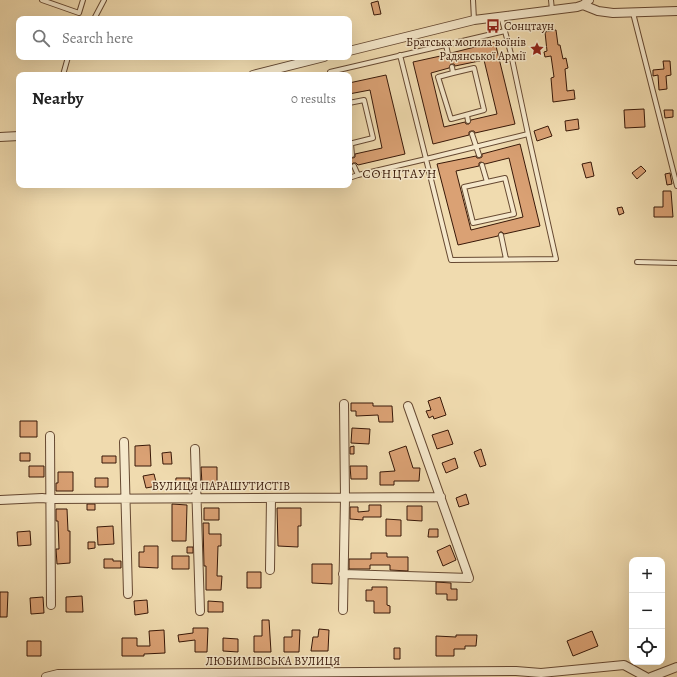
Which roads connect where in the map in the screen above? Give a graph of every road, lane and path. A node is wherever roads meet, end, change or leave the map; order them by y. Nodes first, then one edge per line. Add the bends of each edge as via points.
1 (42, 0) edge
2 (83, 0) edge
3 (104, 0) edge
4 (473, 0) edge
5 (551, 0) edge
6 (586, 2) edge
7 (552, 10) junction
8 (677, 11) edge
9 (633, 12) junction
10 (79, 13) junction
11 (78, 16) edge
12 (96, 16) edge
13 (501, 16) junction
14 (474, 20) junction
15 (505, 31) junction
16 (446, 44) junction
17 (352, 50) edge
18 (448, 54) dead end
19 (400, 55) junction
20 (68, 60) edge
21 (312, 60) edge
22 (452, 67) dead end
23 (65, 72) edge
24 (265, 72) edge
25 (330, 72) edge
26 (453, 73) junction
27 (352, 102) edge
28 (467, 115) junction
29 (468, 121) dead end
30 (472, 134) dead end
31 (528, 134) junction
32 (16, 136) edge
33 (0, 137) edge
34 (352, 143) edge
35 (476, 147) junction
36 (479, 155) dead end
37 (426, 159) junction
38 (482, 165) dead end
39 (354, 166) dead end
40 (358, 175) junction
41 (352, 177) edge
42 (487, 182) junction
43 (677, 186) edge
44 (494, 219) junction
45 (497, 224) dead end
46 (501, 235) dead end
47 (506, 259) junction
48 (637, 262) dead end
49 (677, 263) edge
50 (344, 404) dead end
51 (408, 406) dead end
52 (50, 436) dead end
53 (124, 442) dead end
54 (195, 449) dead end
55 (441, 497) junction
56 (124, 498) junction
57 (197, 498) junction
58 (271, 498) junction
59 (345, 498) junction
60 (51, 499) junction
61 (0, 500) edge
62 (270, 570) dead end
63 (343, 574) junction
64 (128, 594) dead end
65 (52, 605) dead end
66 (343, 610) dead end
67 (200, 611) dead end
68 (677, 667) edge
69 (502, 674) edge
70 (113, 675) edge
71 (207, 675) edge
72 (295, 675) edge
73 (387, 675) edge
74 (46, 677) edge
75 (646, 677) edge
76 (651, 677) edge

1 - 10 lane
2 - 10 lane
3 - 12 lane
4 - 14 lane
5 - 7 lane
6 - 7 street via 577,7
6 - 9 street via 598,11
7 - 13 street
8 - 9 street
9 - 43 lane
10 - 11 lane
13 - 14 street
13 - 15 lane
14 - 17 street
15 - 16 lane
15 - 31 lane
16 - 18 lane
16 - 19 lane
19 - 25 lane
19 - 37 lane
20 - 23 lane
21 - 24 street
22 - 26 lane
26 - 28 lane via 438,77 451,119
26 - 28 lane via 474,68 484,110
27 - 34 lane via 364,100 373,138
28 - 29 lane
30 - 35 lane
31 - 35 lane
31 - 47 lane via 556,260
32 - 33 street
35 - 36 lane
35 - 37 lane
37 - 40 lane
37 - 47 lane via 452,260
38 - 42 lane
39 - 40 lane
40 - 41 lane
42 - 44 lane via 505,178 514,214
42 - 44 lane via 464,187 473,223
44 - 45 lane
46 - 47 lane
48 - 49 lane
50 - 59 street
51 - 55 street
52 - 60 street
53 - 56 street
54 - 57 street
55 - 59 street, ВУЛИЦЯ ПАРАШУТИСТІВ
55 - 63 street via 469,578
56 - 57 street, ВУЛИЦЯ ПАРАШУТИСТІВ
56 - 60 street, ВУЛИЦЯ ПАРАШУТИСТІВ
56 - 64 street
57 - 58 street, ВУЛИЦЯ ПАРАШУТИСТІВ
57 - 67 street
58 - 59 street, ВУЛИЦЯ ПАРАШУТИСТІВ
58 - 62 street
59 - 63 street
60 - 61 street, ВУЛИЦЯ ПАРАШУТИСТІВ
60 - 65 street
63 - 66 street
68 - 76 street
69 - 73 street, ЛЮБИМІВСЬКА ВУЛИЦЯ
69 - 75 street, ЛЮБИМІВСЬКА ВУЛИЦЯ via 624,665
70 - 71 street, ЛЮБИМІВСЬКА ВУЛИЦЯ
70 - 74 street, ЛЮБИМІВСЬКА ВУЛИЦЯ via 58,674
71 - 72 street, ЛЮБИМІВСЬКА ВУЛИЦЯ
72 - 73 street, ЛЮБИМІВСЬКА ВУЛИЦЯ

